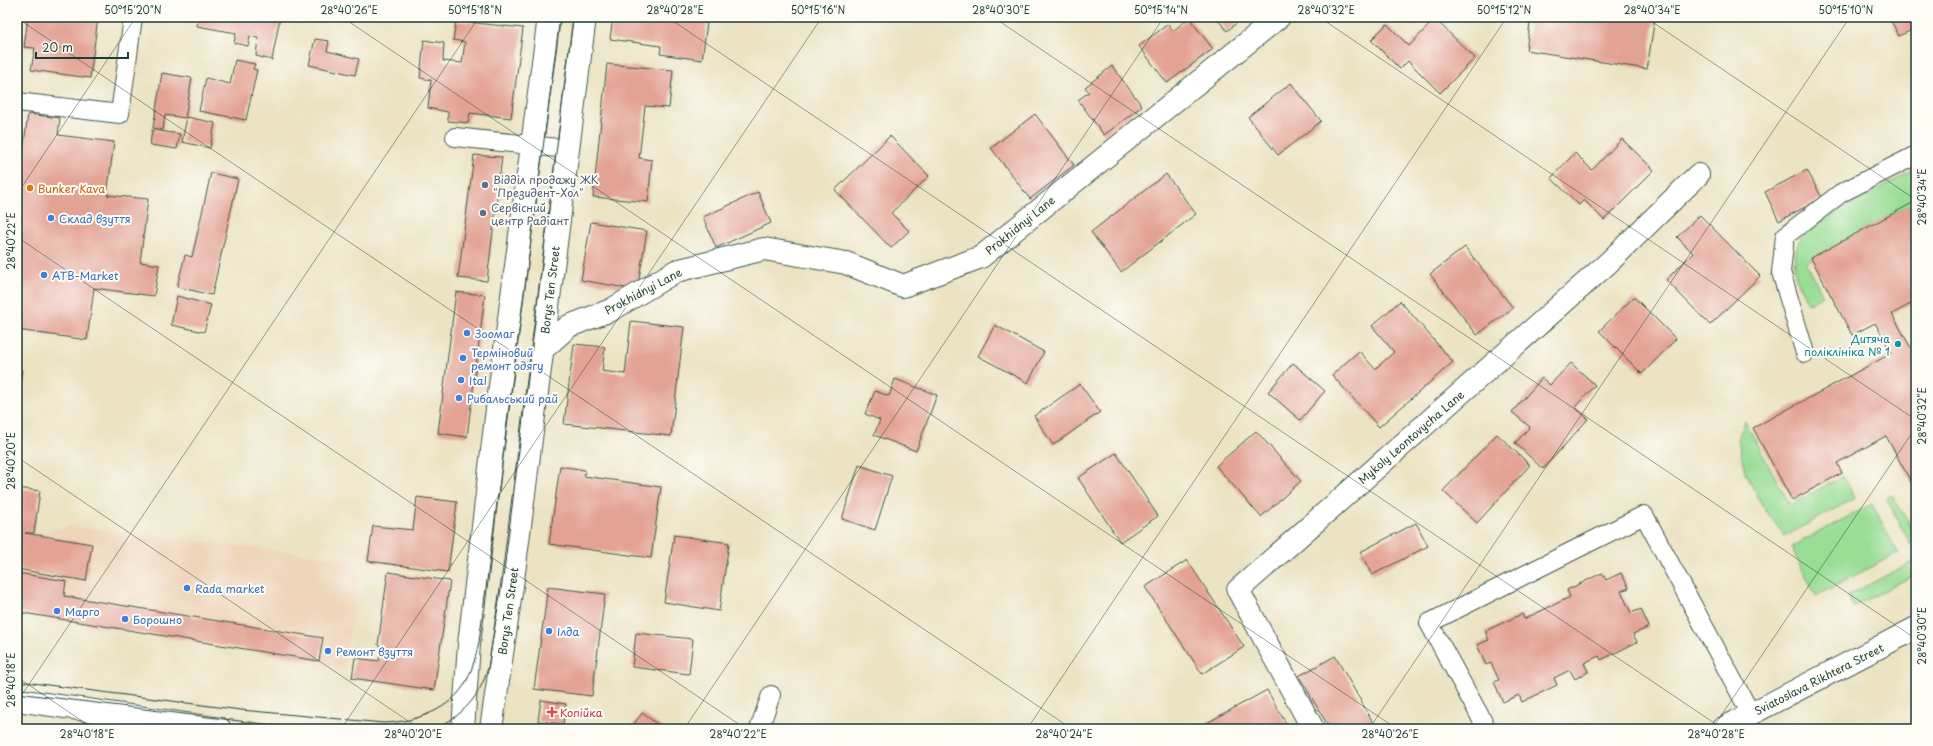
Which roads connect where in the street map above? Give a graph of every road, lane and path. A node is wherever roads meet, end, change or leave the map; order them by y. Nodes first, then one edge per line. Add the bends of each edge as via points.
1 (134, 17) edge
2 (549, 17) edge
3 (584, 17) edge
4 (1279, 17) edge
5 (17, 102) edge
6 (455, 137) dead end
7 (533, 147) junction
8 (567, 149) junction
9 (1916, 155) edge
10 (1698, 174) dead end
11 (543, 349) junction
12 (1805, 353) dead end
13 (1916, 628) edge
14 (771, 696) dead end
15 (17, 700) edge
16 (1751, 714) junction
17 (220, 729) edge
18 (463, 729) edge
19 (491, 729) edge
20 (759, 729) edge
21 (1313, 729) edge
22 (1487, 729) edge
23 (1722, 729) edge

1 - 5 lane via 120,114
2 - 7 street
3 - 8 street, Borys Ten Street
4 - 11 street, Prokhidnyi Lane via 980,257 903,286 846,263 764,249 676,271 611,310 569,326
6 - 7 lane
7 - 8 lane
7 - 18 street via 497,409 470,636
8 - 11 street, Borys Ten Street
9 - 12 lane via 1841,193 1784,236 1780,272
10 - 21 street, Mykoly Leontovycha Lane via 1608,263 1238,590
11 - 19 street, Borys Ten Street
13 - 16 street, Sviatoslava Rikhtera Street
14 - 20 lane
15 - 17 street
16 - 22 lane via 1644,515 1429,623
16 - 23 street, Sviatoslava Rikhtera Street

